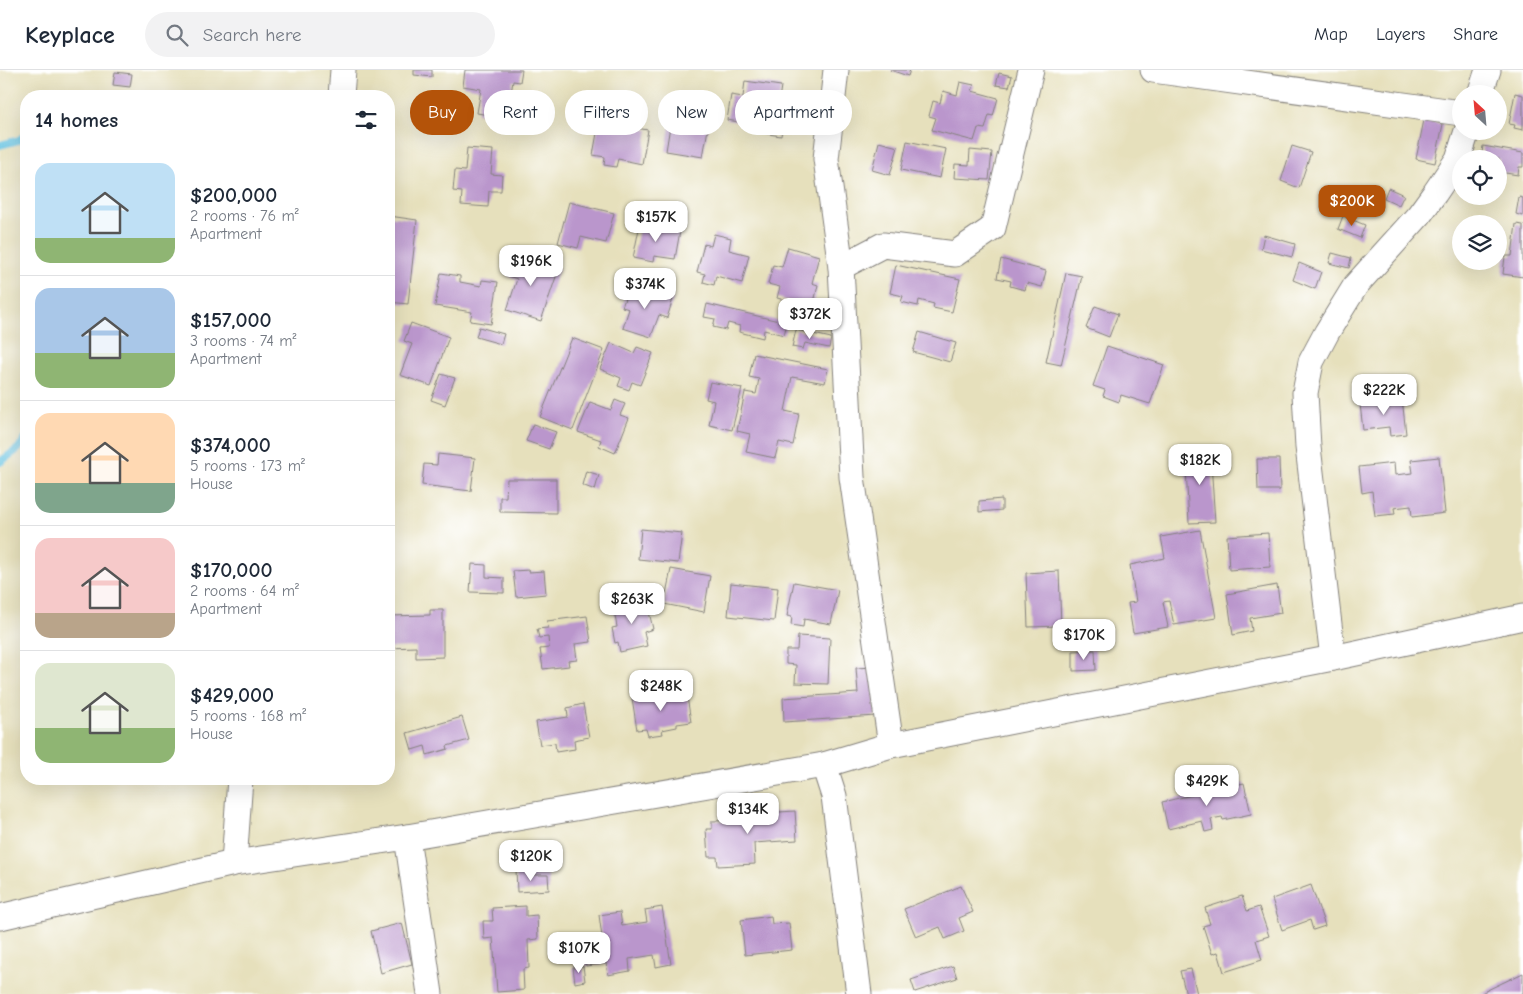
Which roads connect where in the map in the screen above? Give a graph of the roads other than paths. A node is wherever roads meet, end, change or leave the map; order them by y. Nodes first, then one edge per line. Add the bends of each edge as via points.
1 (343, 70) edge
2 (836, 70) edge
3 (1031, 70) edge
4 (1153, 70) edge
5 (1488, 70) edge
6 (1483, 85) edge
7 (341, 90) edge
8 (1452, 112) edge
9 (1464, 140) edge
10 (841, 268) junction
11 (1523, 617) edge
12 (1333, 658) junction
13 (891, 745) junction
14 (824, 765) junction
15 (240, 785) edge
16 (407, 837) junction
17 (234, 863) junction
18 (0, 917) edge
19 (430, 994) edge
20 (859, 994) edge

1 - 7 street
2 - 10 street via 826,159
3 - 10 street via 993,228 955,254 882,245
4 - 8 street
5 - 6 street
9 - 12 street via 1458,159 1419,215 1356,285 1311,362 1305,393 1308,447
10 - 13 street via 852,477
11 - 12 street
12 - 13 street
13 - 14 street
14 - 16 street
14 - 20 street via 834,796
15 - 17 street
16 - 17 street
16 - 19 street
17 - 18 street

